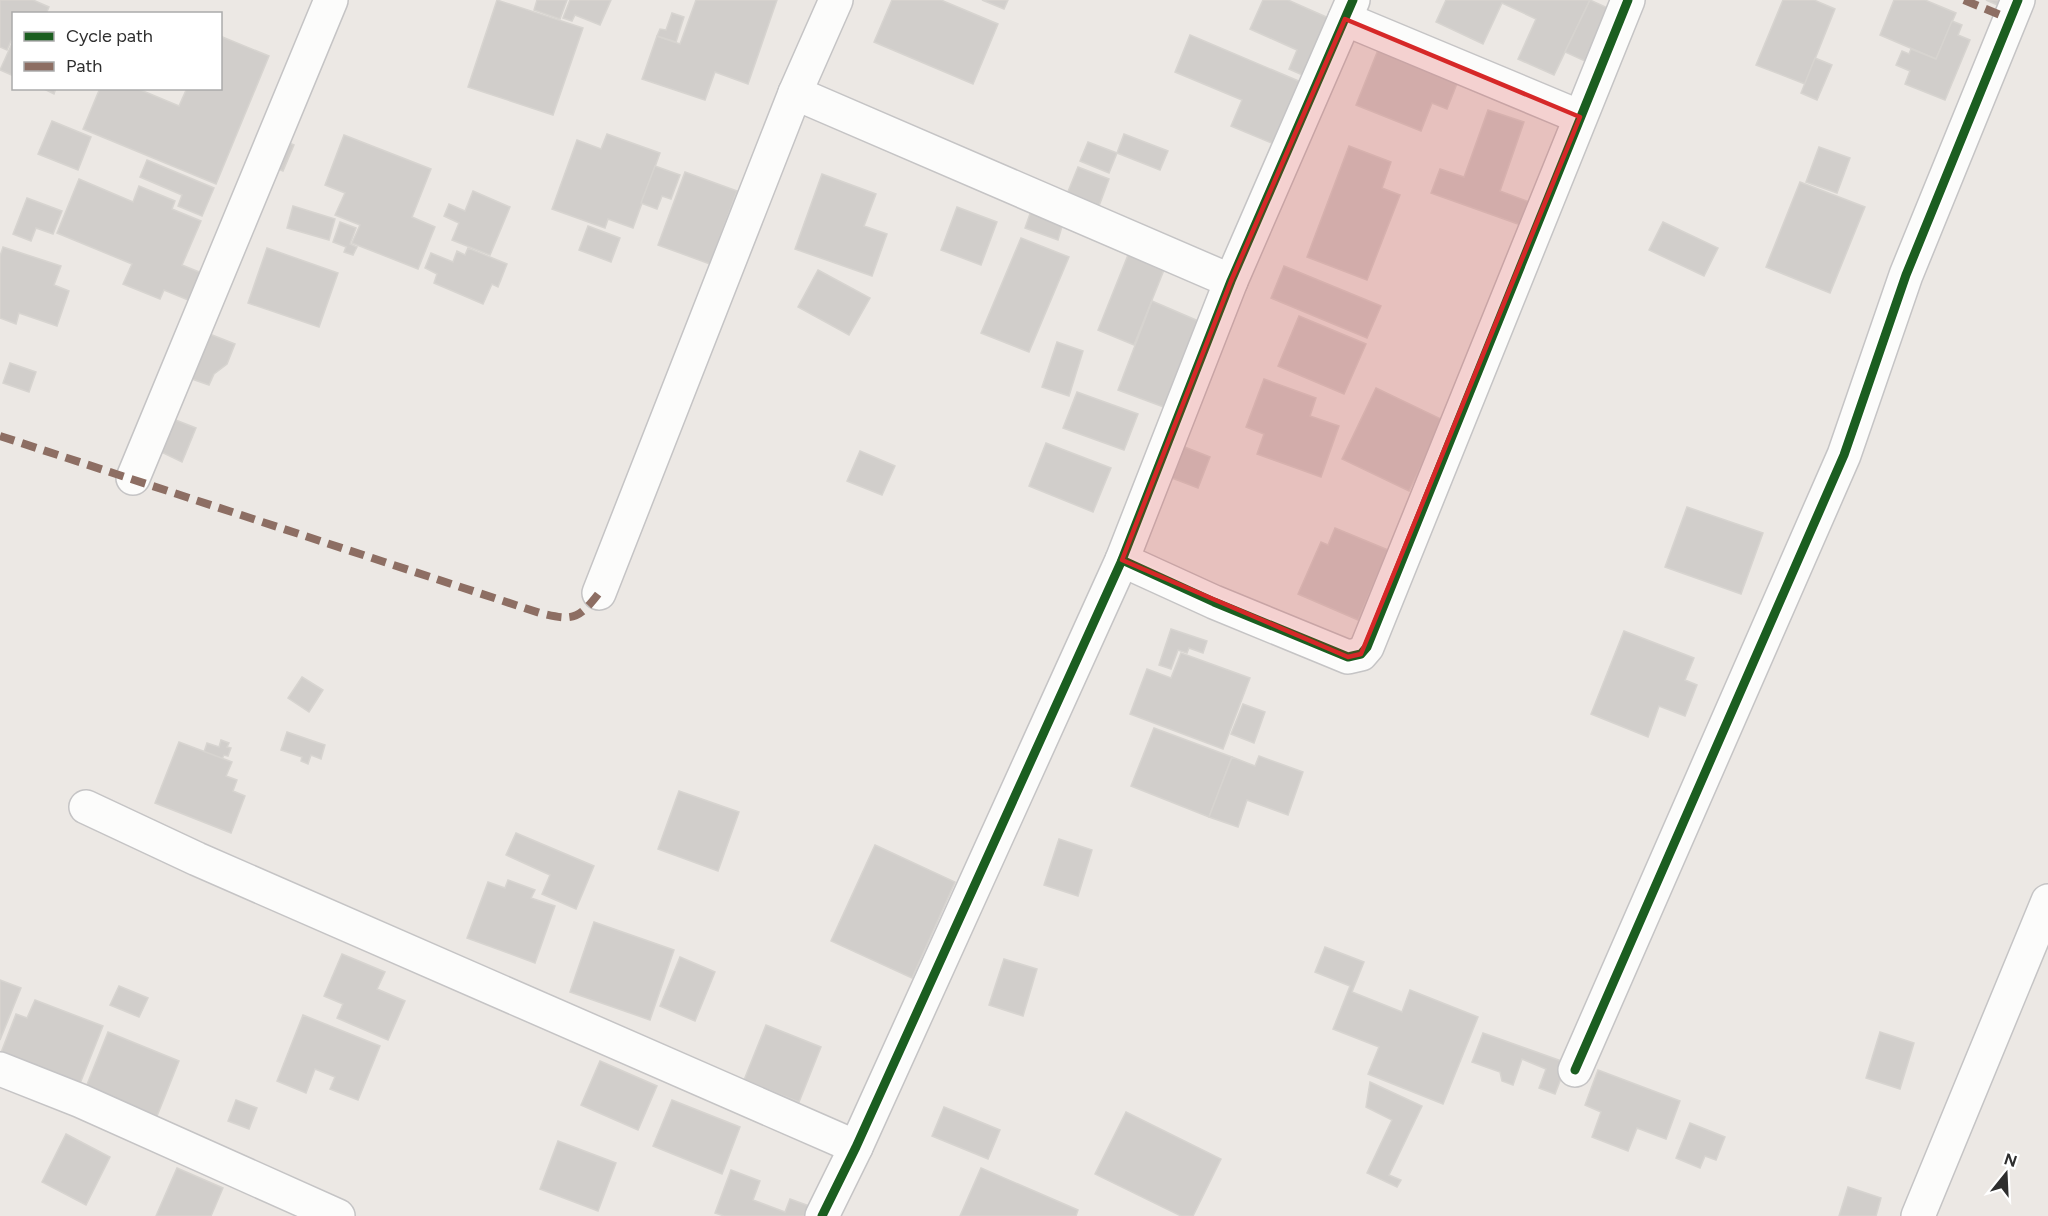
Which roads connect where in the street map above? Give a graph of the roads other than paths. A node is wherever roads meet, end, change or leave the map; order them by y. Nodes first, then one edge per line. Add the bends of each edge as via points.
1 (331, 0) edge
2 (836, 0) edge
3 (1628, 0) edge
4 (2018, 0) edge
5 (1349, 9) edge
6 (795, 93) junction
7 (1580, 117) junction
8 (1231, 281) junction
9 (133, 478) dead end
10 (1122, 560) junction
11 (599, 593) dead end
12 (86, 807) dead end
13 (2048, 901) edge
14 (0, 1069) edge
15 (1575, 1070) dead end
16 (856, 1147) junction
17 (338, 1216) edge
18 (822, 1216) edge
19 (1918, 1216) edge

1 - 9 street
2 - 6 street
3 - 7 street
4 - 15 street via 1906,274 1844,455
5 - 7 street
5 - 8 street
6 - 8 street
6 - 11 street
7 - 10 street via 1408,548 1361,654 1348,657
8 - 10 street
10 - 16 street
12 - 16 street via 197,860
13 - 19 street
14 - 17 street
16 - 18 street

